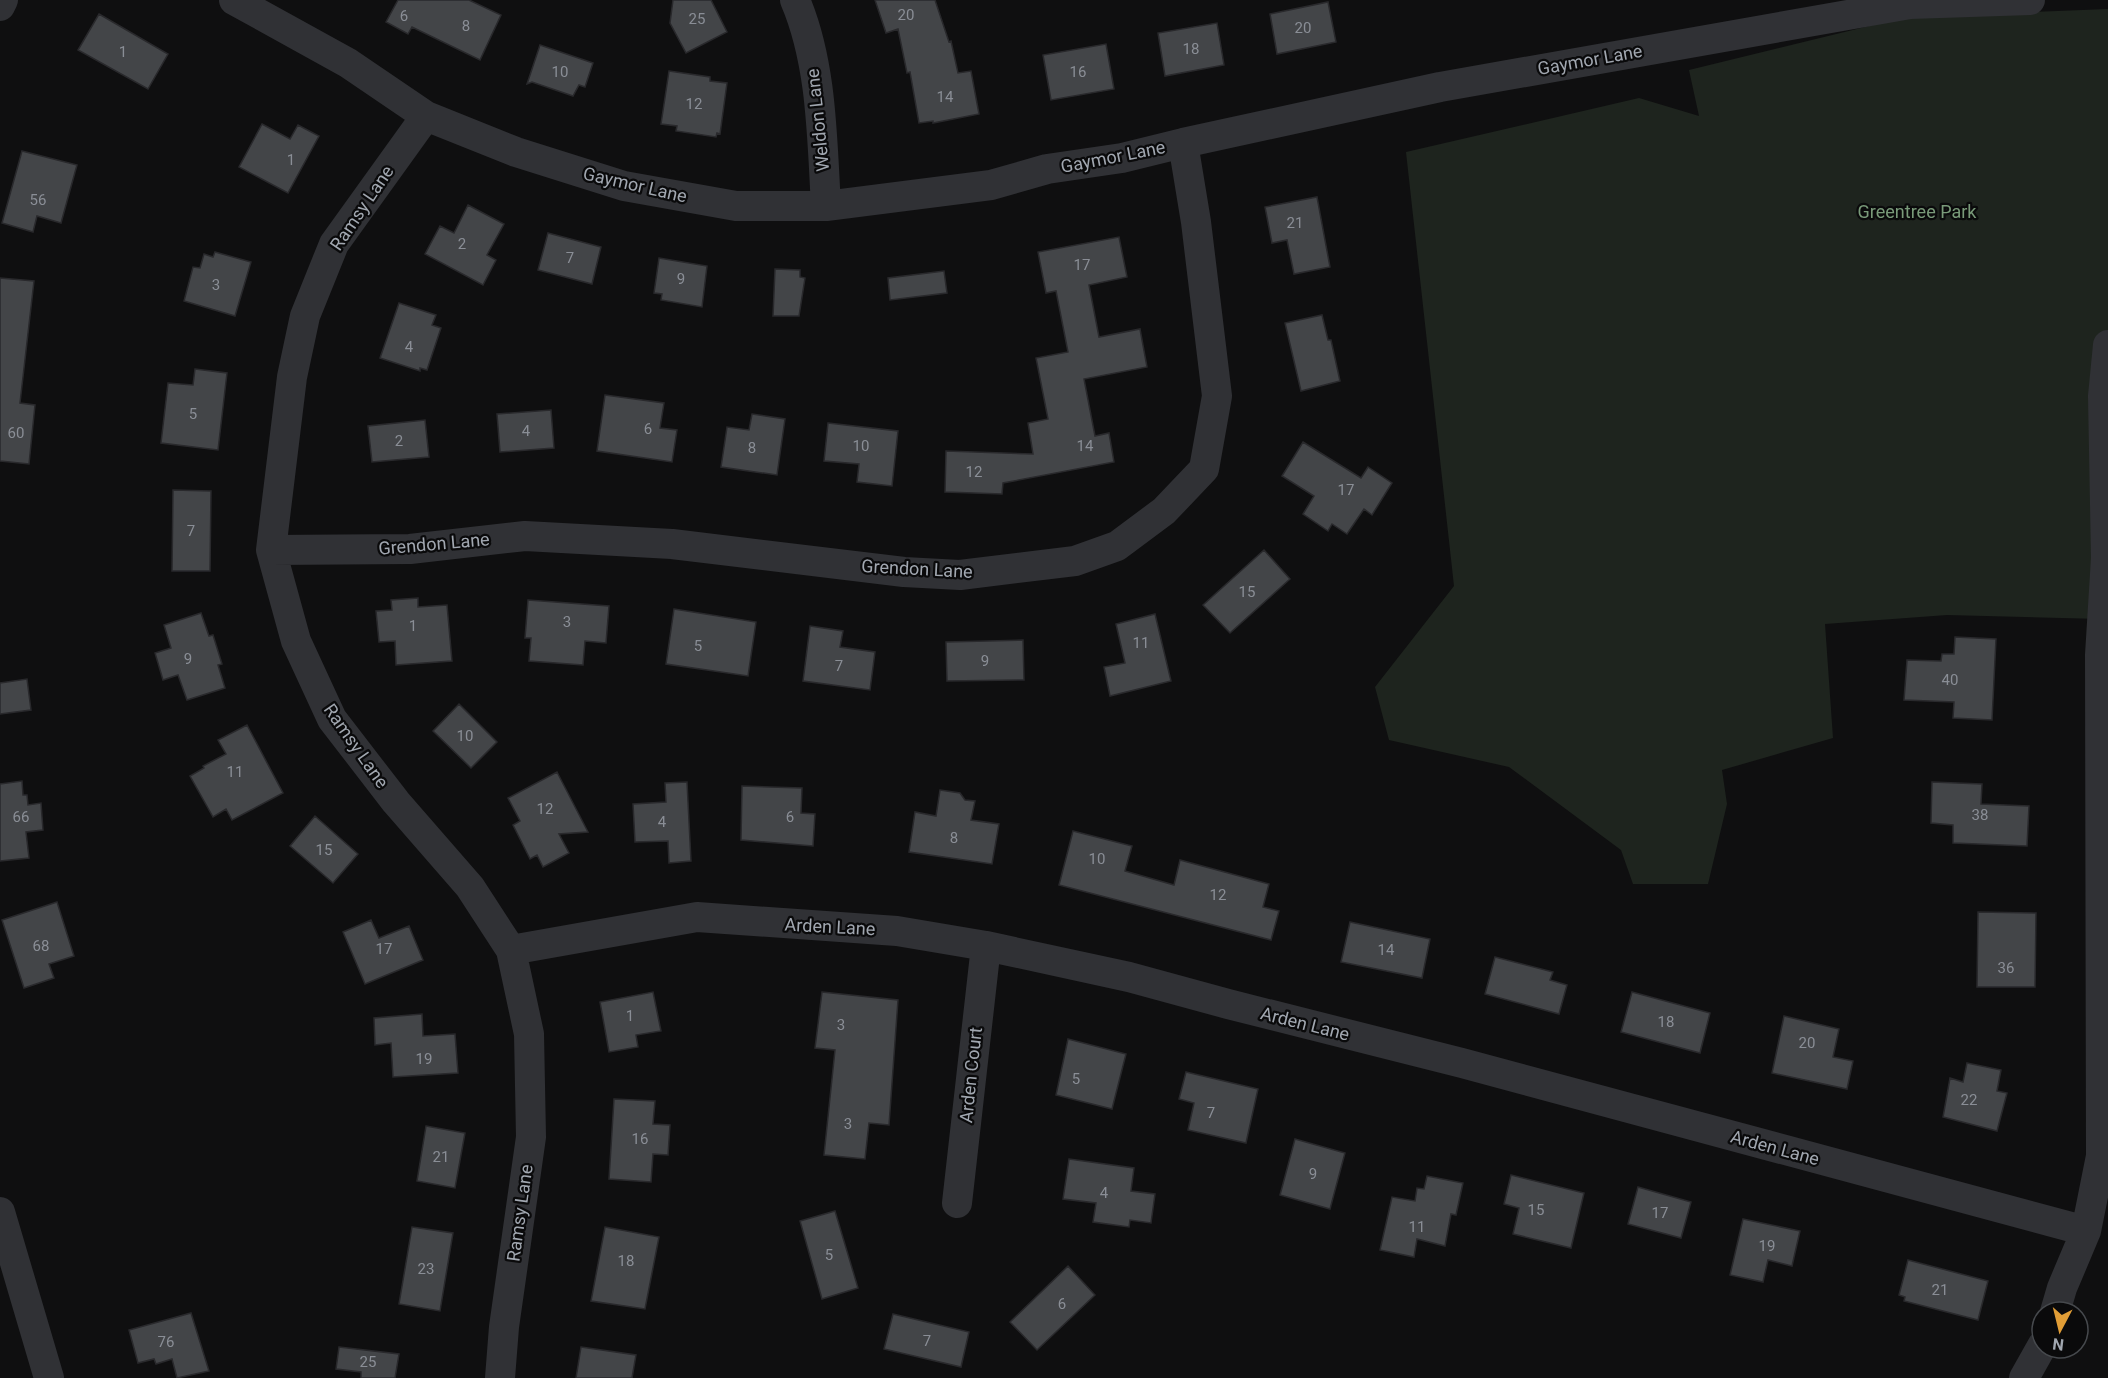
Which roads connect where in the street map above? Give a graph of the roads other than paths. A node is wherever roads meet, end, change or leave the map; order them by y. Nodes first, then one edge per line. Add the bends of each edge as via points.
1 (3, 0) edge
2 (234, 0) edge
3 (795, 0) edge
4 (2030, 0) edge
5 (0, 6) edge
6 (426, 116) junction
7 (1183, 143) junction
8 (826, 206) junction
9 (2108, 345) edge
10 (271, 550) junction
11 (2107, 558) edge
12 (986, 946) junction
13 (511, 950) junction
14 (957, 1203) dead end
15 (0, 1212) edge
16 (2086, 1231) junction
17 (2058, 1300) edge
18 (2034, 1360) edge
19 (49, 1378) edge
20 (500, 1378) edge
21 (2024, 1378) edge

1 - 5 street
2 - 6 street, Gaymor Lane via 348,63
3 - 8 street, Weldon Lane via 818,89
4 - 7 street, Gaymor Lane via 1910,4 1440,87
6 - 8 street, Gaymor Lane via 516,152 624,186 736,206
6 - 10 street, Ramsy Lane via 333,244 305,316 291,377
7 - 8 street, Gaymor Lane via 991,185
7 - 10 street, Grendon Lane via 1217,396 1204,468 1164,511 1117,546 1075,561 960,575 904,572 672,544 525,536 410,549
9 - 11 street via 2103,396
10 - 13 street, Ramsy Lane via 296,641 332,719 396,802 470,887
11 - 16 street via 2100,656 2101,1156
12 - 13 street, Arden Lane via 897,930 697,917
12 - 14 street, Arden Court
12 - 16 street, Arden Lane via 1129,977 1462,1063
13 - 20 street, Ramsy Lane via 529,1034 531,1137
15 - 19 street
16 - 17 street
18 - 21 street

